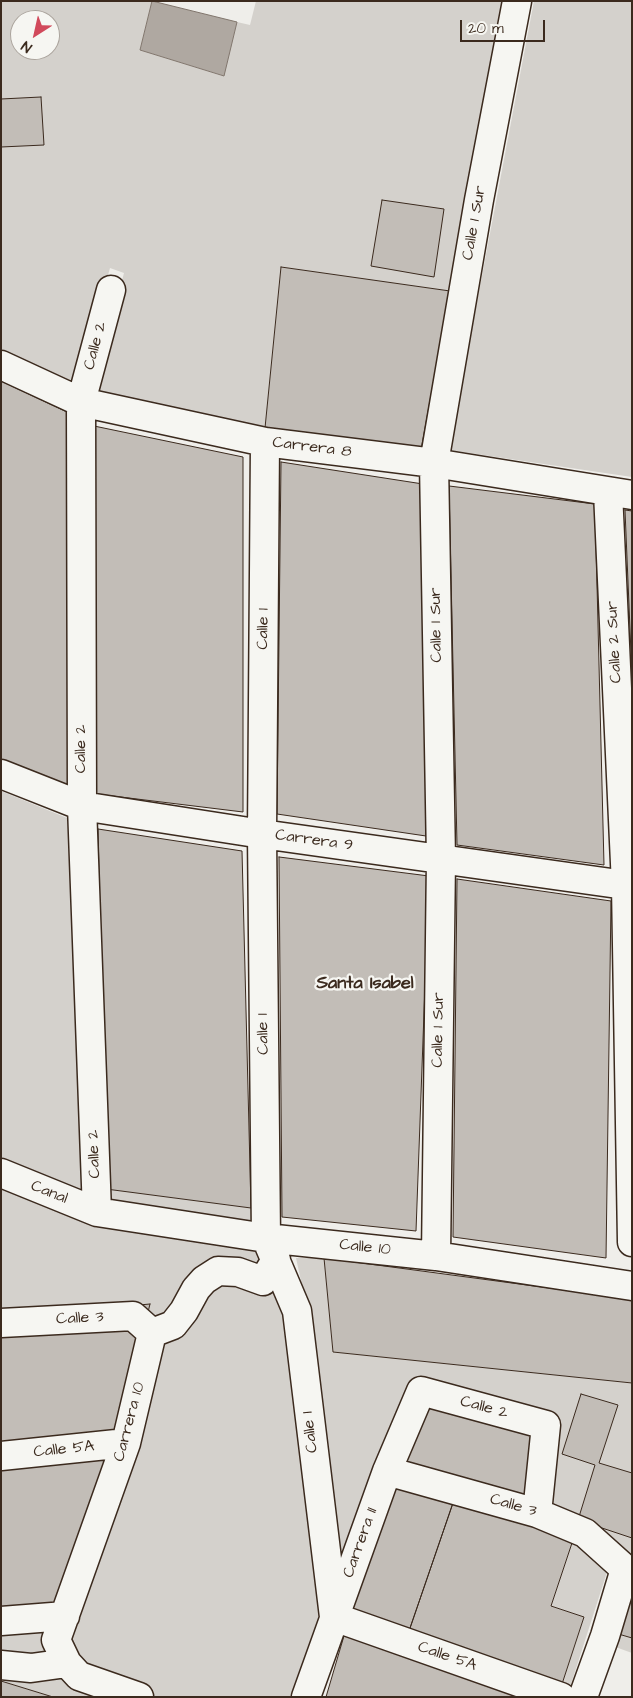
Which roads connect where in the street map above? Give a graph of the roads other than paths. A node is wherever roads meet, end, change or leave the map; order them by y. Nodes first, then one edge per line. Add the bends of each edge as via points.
1 (517, 1) edge
2 (111, 290) dead end
3 (1, 365) edge
4 (81, 402) junction
5 (266, 442) junction
6 (434, 463) junction
7 (620, 494) edge
8 (1, 774) edge
9 (82, 806) junction
10 (262, 834) junction
11 (441, 859) junction
12 (629, 886) edge
13 (1, 1173) edge
14 (97, 1212) junction
15 (632, 1242) edge
16 (271, 1249) junction
17 (436, 1256) junction
18 (632, 1286) edge
19 (1, 1323) edge
20 (152, 1333) junction
21 (421, 1391) joint
22 (126, 1443) junction
23 (1, 1456) edge
24 (387, 1471) junction
25 (537, 1513) junction
26 (65, 1616) junction
27 (334, 1617) junction
28 (1, 1621) edge
29 (67, 1663) junction
30 (1, 1665) edge
31 (139, 1697) edge
32 (306, 1697) edge
33 (561, 1697) edge
34 (583, 1697) edge

1 - 6 street, Calle 1 Sur
2 - 4 street, Calle 2
3 - 4 street, Carrera 8
4 - 5 street, Carrera 8
4 - 9 street, Calle 2
5 - 6 street, Carrera 8
5 - 10 street, Calle 1
6 - 7 street, Carrera 8
6 - 11 street, Calle 1 Sur
7 - 12 street, Calle 2 Sur
8 - 9 street, Carrera 9
9 - 10 street, Carrera 9
9 - 14 street, Calle 2
10 - 11 street, Carrera 9
10 - 16 street, Calle 1
11 - 12 street, Carrera 9
11 - 17 street, Calle 1 Sur
12 - 15 street, Calle 2 Sur
13 - 14 street, Canal
14 - 16 street, Calle 10
16 - 17 street, Calle 10
16 - 20 street via 263,1281 238,1272 218,1271 204,1280 173,1325
16 - 27 street, Calle 1 via 297,1311
17 - 18 street, Calle 10
19 - 20 street, Calle 3 via 133,1316
20 - 22 street, Carrera 10
21 - 24 street, Carrera 11
21 - 25 street, Calle 2 via 546,1425
22 - 23 street, Calle 5A
22 - 26 street, Carrera 10
24 - 25 street, Calle 3
24 - 27 street, Carrera 11
25 - 34 street, Calle 3 via 585,1533 625,1569 606,1636
26 - 28 street
26 - 29 street, Carrera 10 via 56,1640
27 - 32 street, Carrera 11
27 - 33 street, Calle 5A
29 - 30 street via 31,1668
29 - 31 street via 79,1676

